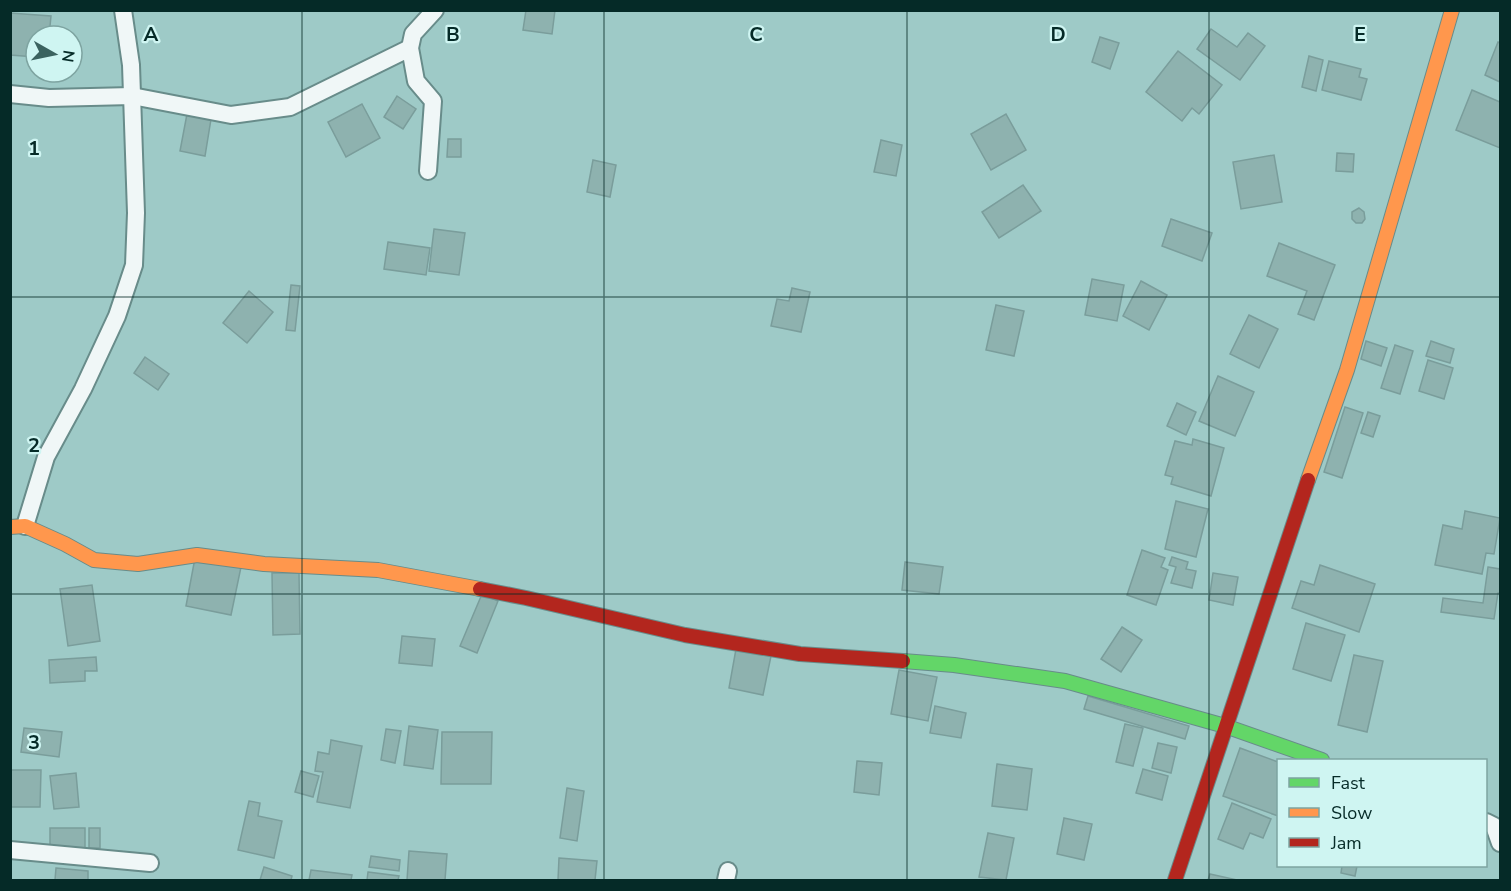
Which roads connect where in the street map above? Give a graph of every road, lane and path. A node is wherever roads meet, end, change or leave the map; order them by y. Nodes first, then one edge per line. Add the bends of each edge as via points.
1 (123, 10) edge
2 (435, 10) edge
3 (1452, 10) edge
4 (410, 48) junction
5 (10, 94) edge
6 (132, 96) junction
7 (428, 171) dead end
8 (18, 527) edge
9 (1225, 726) junction
10 (1319, 759) edge
11 (1487, 823) edge
12 (1500, 843) edge
13 (10, 850) edge
14 (150, 863) dead end
15 (1175, 880) edge

1 - 6 street
2 - 4 street via 412,34
3 - 9 street via 1347,370
4 - 6 street via 290,107 231,115
4 - 7 street via 416,81 433,101
5 - 6 street via 49,98
6 - 8 street via 134,265 117,316 45,457
8 - 9 street via 65,544 94,560 138,564 197,555 264,564 378,570 526,598 685,635 800,654 954,665 1065,681
9 - 10 street
9 - 15 street
11 - 12 street via 1494,826
13 - 14 street

